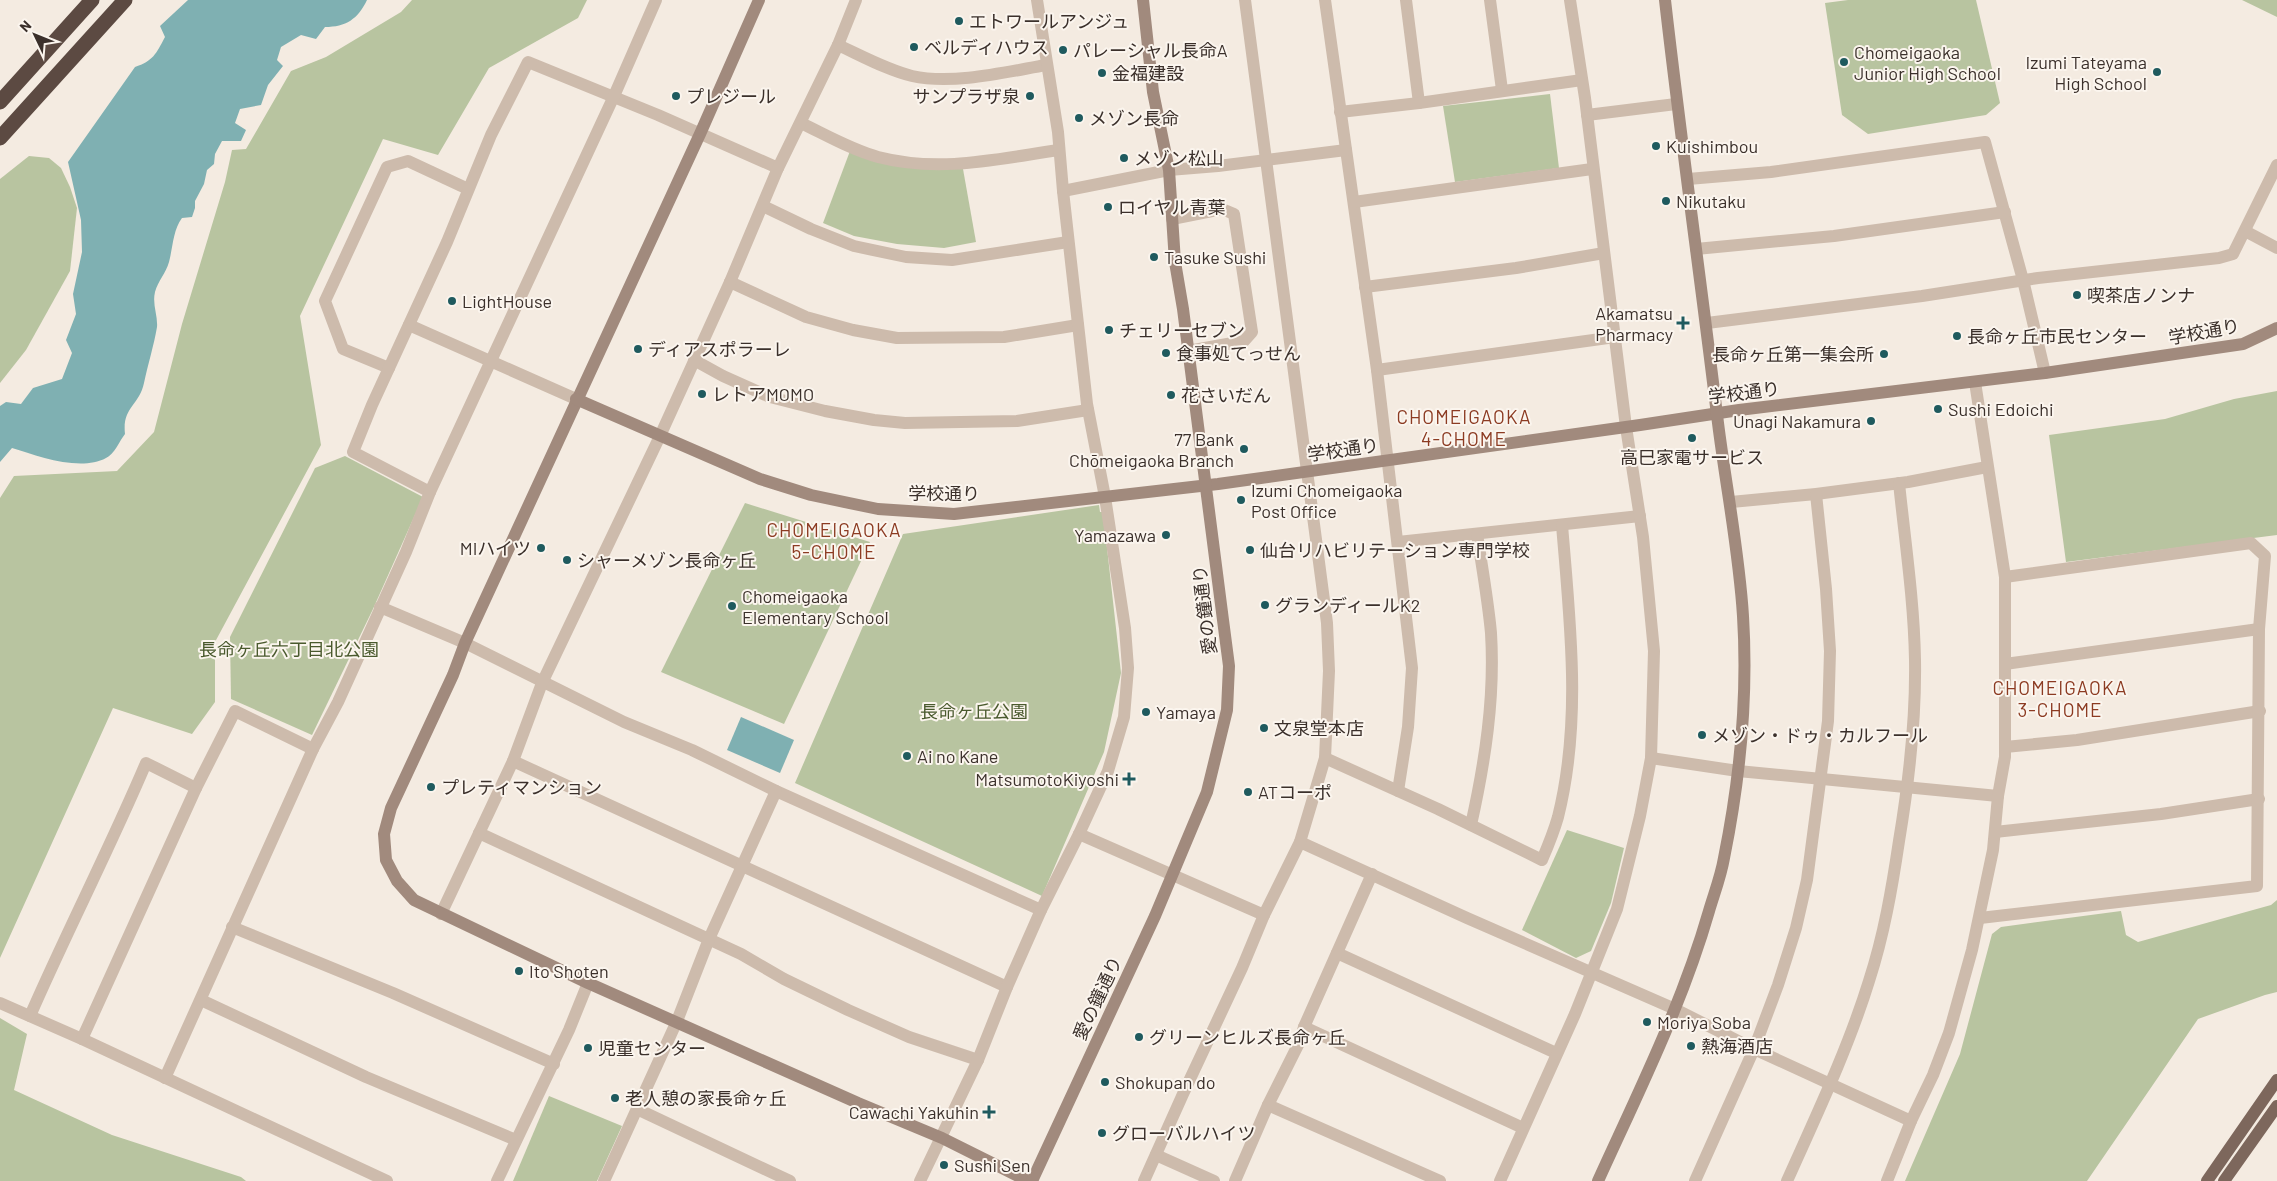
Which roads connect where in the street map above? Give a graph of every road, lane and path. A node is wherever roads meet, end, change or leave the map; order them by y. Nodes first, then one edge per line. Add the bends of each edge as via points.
1 (92, 0) edge
2 (125, 0) edge
3 (656, 0) edge
4 (759, 0) edge
5 (856, 0) edge
6 (1037, 0) edge
7 (1143, 0) edge
8 (1245, 0) edge
9 (1325, 0) edge
10 (1406, 0) edge
11 (1490, 0) edge
12 (1570, 0) edge
13 (1665, 0) edge
14 (838, 45) junction
15 (1046, 65) junction
16 (1582, 80) junction
17 (1502, 90) junction
18 (614, 96) junction
19 (0, 102) edge
20 (1420, 103) junction
21 (1676, 104) junction
22 (1340, 112) junction
23 (1587, 115) junction
24 (801, 123) junction
25 (700, 134) junction
26 (0, 138) edge
27 (1059, 150) junction
28 (1346, 150) junction
29 (1267, 160) junction
30 (2277, 166) edge
31 (778, 168) junction
32 (1592, 169) junction
33 (1168, 170) junction
34 (1688, 179) junction
35 (468, 189) junction
36 (1063, 191) junction
37 (1354, 202) junction
38 (763, 206) junction
39 (2005, 212) junction
40 (1172, 219) junction
41 (2246, 231) junction
42 (1068, 242) junction
43 (2277, 248) edge
44 (1696, 249) junction
45 (1604, 253) junction
46 (2023, 280) junction
47 (730, 282) junction
48 (1365, 288) junction
49 (1706, 322) junction
50 (408, 325) junction
51 (1078, 325) junction
52 (2277, 328) edge
53 (1615, 337) junction
54 (1188, 351) junction
55 (694, 360) junction
56 (491, 363) junction
57 (389, 368) junction
58 (1377, 370) junction
59 (2045, 373) junction
60 (1975, 382) junction
61 (576, 400) junction
62 (1088, 410) junction
63 (1717, 413) junction
64 (1626, 427) junction
65 (660, 436) junction
66 (1388, 460) junction
67 (1986, 467) junction
68 (1308, 471) junction
69 (1899, 483) junction
70 (1206, 485) junction
71 (430, 492) junction
72 (1816, 494) junction
73 (1105, 496) junction
74 (1731, 502) junction
75 (1640, 516) junction
76 (1562, 525) junction
77 (1477, 534) junction
78 (1398, 542) junction
79 (2005, 577) junction
80 (380, 607) junction
81 (2259, 629) junction
82 (464, 643) junction
83 (2006, 664) junction
84 (542, 683) junction
85 (2260, 711) junction
86 (2005, 746) junction
87 (313, 749) junction
88 (1325, 758) junction
89 (1651, 758) junction
90 (513, 761) junction
91 (1738, 771) junction
92 (1821, 779) junction
93 (196, 788) junction
94 (1908, 788) junction
95 (776, 791) junction
96 (1398, 791) junction
97 (1998, 796) junction
98 (2259, 799) junction
99 (1471, 825) junction
100 (1995, 832) junction
101 (479, 833) junction
102 (1080, 834) junction
103 (1300, 842) junction
104 (742, 866) junction
105 (1173, 874) junction
106 (1372, 874) junction
107 (1041, 910) junction
108 (441, 914) junction
109 (1264, 915) junction
110 (1980, 918) junction
111 (232, 927) junction
112 (709, 939) junction
113 (1337, 954) junction
114 (1591, 973) junction
115 (588, 983) junction
116 (1007, 987) junction
117 (201, 1000) junction
118 (0, 1004) edge
119 (1676, 1009) junction
120 (30, 1016) junction
121 (678, 1021) junction
122 (1304, 1027) junction
123 (82, 1039) junction
124 (1754, 1049) junction
125 (1556, 1053) junction
126 (978, 1060) junction
127 (554, 1064) junction
128 (165, 1078) junction
129 (2277, 1080) edge
130 (1830, 1083) junction
131 (1268, 1105) junction
132 (2277, 1106) edge
133 (637, 1109) junction
134 (1911, 1121) junction
135 (1524, 1128) junction
136 (942, 1138) junction
137 (516, 1140) junction
138 (1156, 1154) junction
139 (387, 1181) edge
140 (497, 1181) edge
141 (604, 1181) edge
142 (790, 1181) edge
143 (920, 1181) edge
144 (1028, 1181) edge
145 (1032, 1181) edge
146 (1144, 1181) edge
147 (1214, 1181) edge
148 (1234, 1181) edge
149 (1440, 1181) edge
150 (1500, 1181) edge
151 (1598, 1181) edge
152 (1695, 1181) edge
153 (1787, 1181) edge
154 (1887, 1181) edge
155 (2207, 1181) edge
156 (2224, 1181) edge

1 - 19 highway
2 - 26 highway
3 - 18 street
4 - 25 street
5 - 14 street
6 - 15 street
7 - 33 street, 愛の鐘通り via 1153,92
8 - 29 street
9 - 22 street
10 - 20 street
11 - 17 street
12 - 16 street
13 - 21 street
14 - 15 street via 877,64 913,76 950,79
14 - 24 street
15 - 27 street
16 - 17 street
16 - 23 street
17 - 20 street
18 - 25 street
18 - 35 street via 528,62
18 - 56 street
20 - 22 street
21 - 23 street
21 - 34 street
22 - 28 street
23 - 32 street
24 - 27 street via 877,156 920,165 961,165
24 - 31 street
25 - 31 street
25 - 61 street
27 - 36 street
28 - 29 street
28 - 37 street
29 - 33 street
29 - 68 street
30 - 41 street
31 - 38 street
32 - 37 street
32 - 45 street
33 - 36 street
33 - 40 street, 愛の鐘通り
34 - 39 street via 1771,172 1985,142
34 - 44 street
35 - 50 street
35 - 57 street via 408,161 387,167 325,300 344,349
36 - 42 street
37 - 48 street
38 - 42 street via 854,246 906,257 952,260
38 - 47 street
39 - 44 street via 1834,236
39 - 46 street
40 - 54 street, 愛の鐘通り via 1174,262
40 - 54 street via 1222,209 1234,214 1252,332 1244,341
41 - 43 street
41 - 46 street via 2233,254 2219,258
42 - 51 street
44 - 49 street
45 - 48 street
45 - 53 street
46 - 49 street via 1922,296
46 - 59 street
47 - 51 street via 806,317 898,338 1004,337
47 - 55 street
48 - 58 street
49 - 63 street
50 - 56 street
50 - 57 street
51 - 62 street
52 - 59 street, 学校通り via 2242,344
53 - 58 street
53 - 64 street
54 - 70 street, 愛の鐘通り
55 - 62 street via 770,397 825,412 874,420 914,423 1018,421
55 - 65 street
56 - 61 street
56 - 71 street
57 - 71 street via 353,452
58 - 66 street
59 - 60 street, 学校通り
60 - 63 street, 学校通り
60 - 67 street
61 - 65 street, 学校通り
61 - 82 street
62 - 73 street
63 - 64 street, 学校通り
63 - 74 street
64 - 66 street, 学校通り
64 - 75 street
65 - 73 street, 学校通り via 760,479 812,496 878,509 954,514
65 - 84 street
66 - 68 street, 学校通り
66 - 78 street
67 - 69 street
67 - 79 street
68 - 70 street, 学校通り
68 - 88 street via 1327,623 1329,671
69 - 72 street
69 - 94 street via 1915,659 1914,726
70 - 73 street, 学校通り
70 - 105 street, 愛の鐘通り via 1229,666 1227,710 1207,792
71 - 80 street
72 - 74 street
72 - 92 street via 1830,651 1828,721
73 - 102 street via 1128,668 1124,717 1108,771
74 - 91 street via 1745,659
75 - 76 street
75 - 89 street via 1654,651
76 - 77 street
76 - 99 street via 1570,623 1572,734 1558,818 1542,860
77 - 78 street
77 - 99 street via 1491,633 1491,690 1487,743
78 - 96 street via 1412,668 1408,727
79 - 81 street via 2251,543 2264,556
79 - 83 street
80 - 82 street
80 - 87 street via 338,702
81 - 83 street
81 - 85 street
82 - 84 street
82 - 108 street via 453,675 391,808 384,834 386,860 397,881 414,900
83 - 86 street
84 - 90 street
84 - 95 street
85 - 86 street via 2077,740
85 - 98 street
86 - 97 street
87 - 93 street via 236,711
87 - 111 street
88 - 96 street
88 - 103 street
89 - 91 street
89 - 114 street via 1617,909
90 - 101 street
90 - 104 street
91 - 92 street
91 - 119 street via 1724,861
92 - 94 street
92 - 124 street via 1807,880 1796,928
93 - 120 street via 146,763
93 - 123 street
94 - 97 street
94 - 130 street via 1880,944 1869,982
95 - 104 street
95 - 107 street
96 - 99 street
97 - 100 street
98 - 100 street via 2161,814
98 - 110 street via 2257,886
100 - 110 street
101 - 108 street
101 - 112 street
102 - 105 street
102 - 107 street
103 - 106 street
103 - 109 street
104 - 112 street
104 - 116 street
105 - 109 street
105 - 145 street, 愛の鐘通り
106 - 113 street
106 - 114 street
107 - 116 street
108 - 115 street
109 - 138 street
110 - 134 street via 1949,1033
111 - 117 street
111 - 127 street
112 - 121 street
112 - 126 street via 784,980 857,1014 909,1037
113 - 122 street
113 - 125 street
114 - 119 street
114 - 125 street
115 - 121 street
115 - 127 street
116 - 126 street
117 - 128 street
117 - 137 street via 366,1077
118 - 120 street
119 - 124 street
119 - 151 street
120 - 123 street
121 - 133 street
121 - 136 street
122 - 131 street
122 - 135 street
123 - 128 street
124 - 130 street
124 - 152 street
125 - 135 street
126 - 136 street
127 - 137 street
128 - 139 street
129 - 155 main road
130 - 134 street
130 - 153 street
131 - 148 street
131 - 149 street
132 - 156 main road
133 - 141 street
133 - 142 street
134 - 154 street
135 - 150 street
136 - 143 street
136 - 144 street
137 - 140 street
138 - 146 street
138 - 147 street

